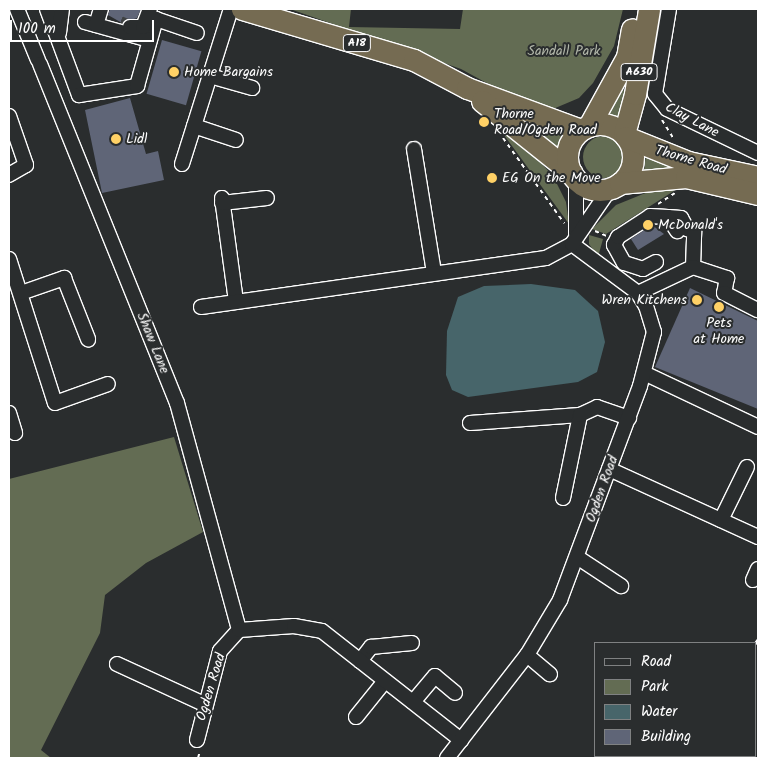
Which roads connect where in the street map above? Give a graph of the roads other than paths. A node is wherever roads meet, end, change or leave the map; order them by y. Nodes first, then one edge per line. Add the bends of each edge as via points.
1 (17, 9) edge
2 (47, 9) edge
3 (62, 9) edge
4 (101, 9) edge
5 (150, 9) edge
6 (232, 9) edge
7 (242, 9) edge
8 (636, 9) edge
9 (649, 9) edge
10 (669, 9) edge
11 (94, 24) junction
12 (197, 33) dead end
13 (59, 36) junction
14 (149, 40) junction
15 (210, 76) junction
16 (252, 88) dead end
17 (467, 88) junction
18 (9, 116) edge
19 (194, 126) junction
20 (585, 128) junction
21 (625, 136) junction
22 (12, 139) edge
23 (236, 140) dead end
24 (414, 149) dead end
25 (758, 153) edge
26 (182, 164) dead end
27 (9, 175) edge
28 (574, 176) junction
29 (758, 176) edge
30 (615, 186) junction
31 (758, 194) edge
32 (267, 198) dead end
33 (571, 236) junction
34 (9, 259) edge
35 (653, 264) dead end
36 (693, 267) junction
37 (434, 273) junction
38 (12, 276) edge
39 (21, 293) junction
40 (638, 293) junction
41 (236, 302) junction
42 (201, 307) dead end
43 (758, 310) edge
44 (88, 339) dead end
45 (644, 373) junction
46 (108, 384) dead end
47 (9, 413) edge
48 (580, 415) junction
49 (629, 418) junction
50 (470, 423) dead end
51 (758, 426) edge
52 (15, 433) dead end
53 (747, 467) dead end
54 (609, 469) junction
55 (563, 498) dead end
56 (721, 520) junction
57 (758, 537) edge
58 (577, 558) junction
59 (621, 586) dead end
60 (239, 630) junction
61 (412, 643) dead end
62 (527, 655) junction
63 (360, 661) junction
64 (117, 664) dead end
65 (550, 674) dead end
66 (385, 681) junction
67 (456, 693) dead end
68 (413, 702) junction
69 (204, 704) junction
70 (356, 717) dead end
71 (197, 740) dead end
72 (461, 740) junction
73 (448, 758) edge

1 - 60 street, Shaw Lane via 177,403
2 - 13 street
3 - 13 street
4 - 11 street
5 - 11 street via 143,27 107,19
6 - 15 street
7 - 17 highway, A18 via 414,60
8 - 20 highway, A630 via 626,57
9 - 21 highway, A630
10 - 25 street, Clay Lane via 655,94 667,109
11 - 14 street
12 - 14 street via 156,19
13 - 14 street via 79,95 138,86
15 - 16 street
15 - 19 street
17 - 20 highway, A18
17 - 28 highway, A18
18 - 22 street
19 - 23 street
19 - 26 street
20 - 21 highway via 607,125
20 - 28 highway via 568,150
21 - 29 highway, Thorne Road via 688,162
21 - 30 highway via 633,161
22 - 27 street via 26,165
24 - 37 street
28 - 30 highway via 591,189
28 - 33 street
30 - 31 highway, Thorne Road via 686,177
30 - 33 street
32 - 41 street via 222,201
33 - 37 street via 565,252 546,258
33 - 40 street
34 - 38 street
35 - 36 street via 643,269 624,263 616,250 618,237 650,216 668,217 686,229
36 - 40 street
36 - 43 street via 727,278 724,293
37 - 41 street
38 - 39 street
39 - 44 street via 64,278
39 - 46 street via 55,403
40 - 45 street, Ogden Road via 654,332
41 - 42 street
45 - 49 street, Ogden Road
45 - 51 street
47 - 52 street
48 - 49 street via 597,408
48 - 50 street
48 - 55 street
49 - 54 street, Ogden Road
53 - 56 street
54 - 56 street
54 - 58 street, Ogden Road via 578,533
56 - 57 street
58 - 59 street
58 - 62 street, Ogden Road via 560,600
60 - 63 street via 294,626 322,631
60 - 69 street, Ogden Road via 220,651
61 - 63 street via 371,647
62 - 65 street
62 - 72 street, Ogden Road
63 - 66 street
64 - 69 street
66 - 68 street
66 - 70 street
67 - 68 street via 435,676
68 - 72 street
69 - 71 street, Ogden Road
72 - 73 street, Ogden Road

